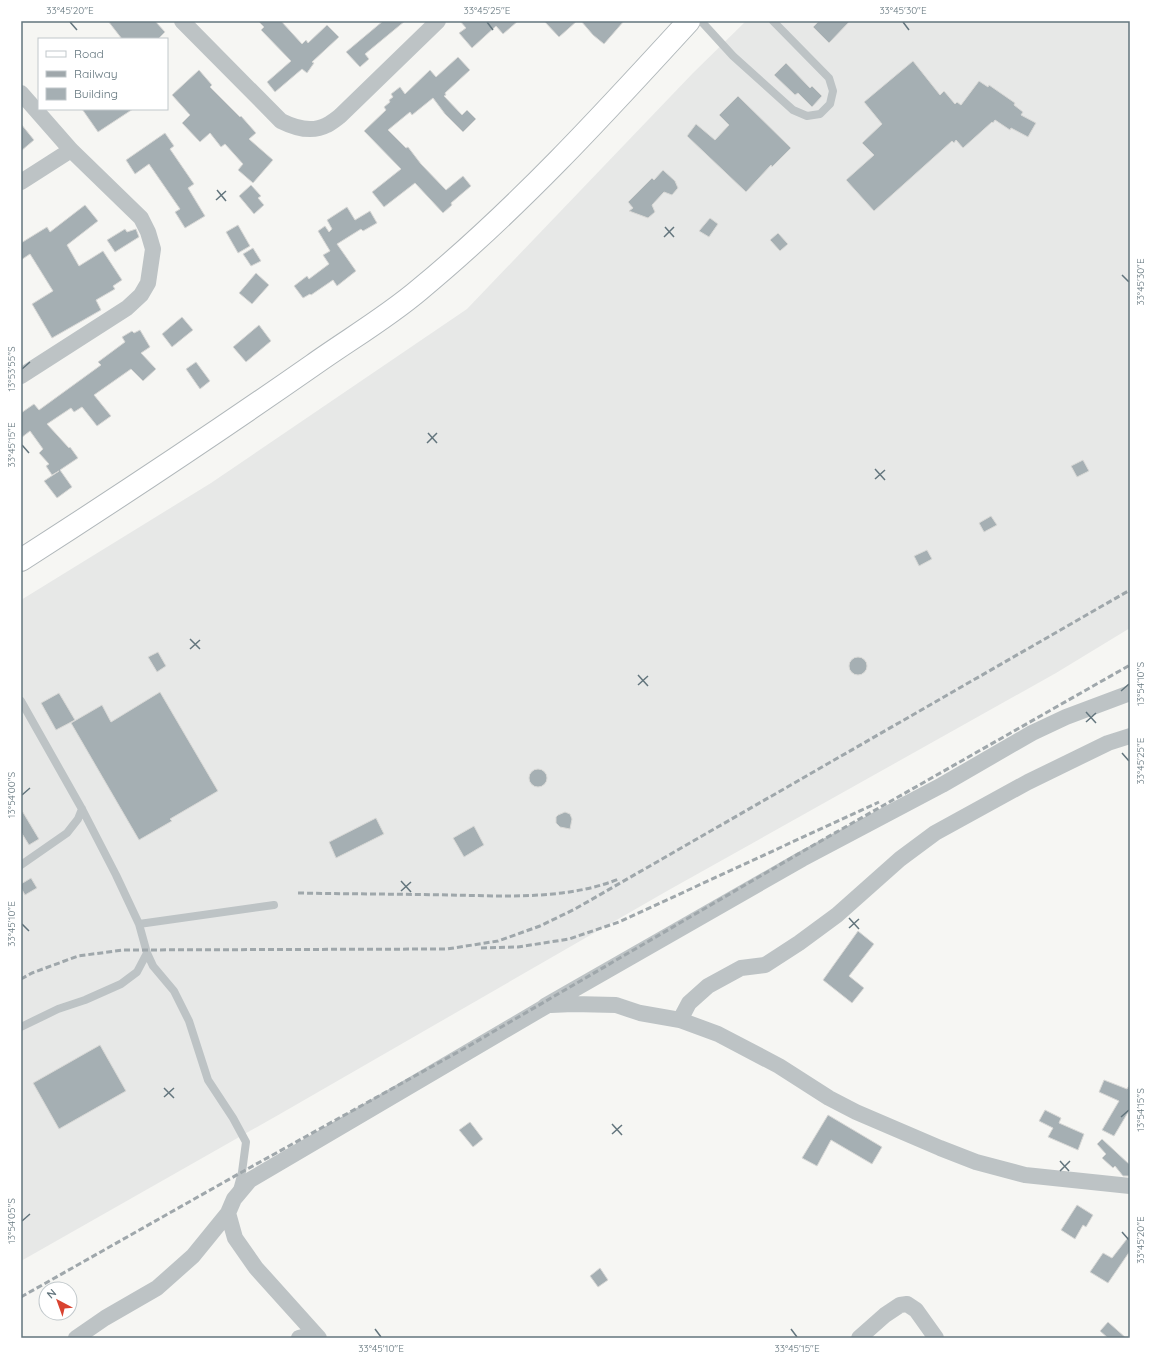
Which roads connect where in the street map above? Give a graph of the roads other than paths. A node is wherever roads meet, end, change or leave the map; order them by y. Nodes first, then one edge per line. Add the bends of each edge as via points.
1 (438, 21) edge
2 (689, 21) edge
3 (701, 21) edge
4 (773, 21) edge
5 (189, 23) edge
6 (21, 93) edge
7 (71, 150) junction
8 (21, 182) edge
9 (21, 376) edge
10 (21, 560) edge
11 (1130, 693) edge
12 (21, 701) edge
13 (1130, 736) edge
14 (82, 809) junction
15 (21, 865) edge
16 (274, 905) dead end
17 (140, 924) junction
18 (146, 953) junction
19 (548, 1005) junction
20 (680, 1020) junction
21 (21, 1027) edge
22 (1130, 1186) edge
23 (234, 1199) junction
24 (228, 1214) junction
25 (318, 1337) edge
26 (76, 1338) edge
27 (299, 1338) edge
28 (859, 1338) edge
29 (936, 1338) edge

1 - 5 street via 340,116 326,126 309,129 298,128 281,121
2 - 10 main road via 526,194 418,291 376,323 131,489
3 - 4 lane via 733,56 793,110 807,116 820,114 830,104 834,91 829,78
6 - 7 street
7 - 8 street
7 - 9 street via 140,218 153,249 148,283 141,295 127,308
11 - 19 street via 1032,732 942,785 783,870 546,1006
12 - 14 lane
13 - 20 street via 1108,743 1028,782 935,833 900,859 837,915 800,942 765,965 741,968 708,986 689,1004
14 - 15 lane via 78,820 68,833
14 - 17 lane
16 - 17 lane
17 - 18 lane
18 - 21 lane via 137,972 121,984
18 - 23 lane via 153,966 174,991 189,1021 208,1080 246,1142 242,1172
19 - 20 street via 616,1005 640,1013
19 - 23 street via 250,1180
20 - 22 street via 718,1034 779,1066 856,1112 976,1162 1025,1175
23 - 24 street
24 - 25 street via 235,1238 256,1268
24 - 26 street via 193,1256 157,1288
25 - 27 street via 310,1335
28 - 29 street via 900,1305 907,1304 916,1310

